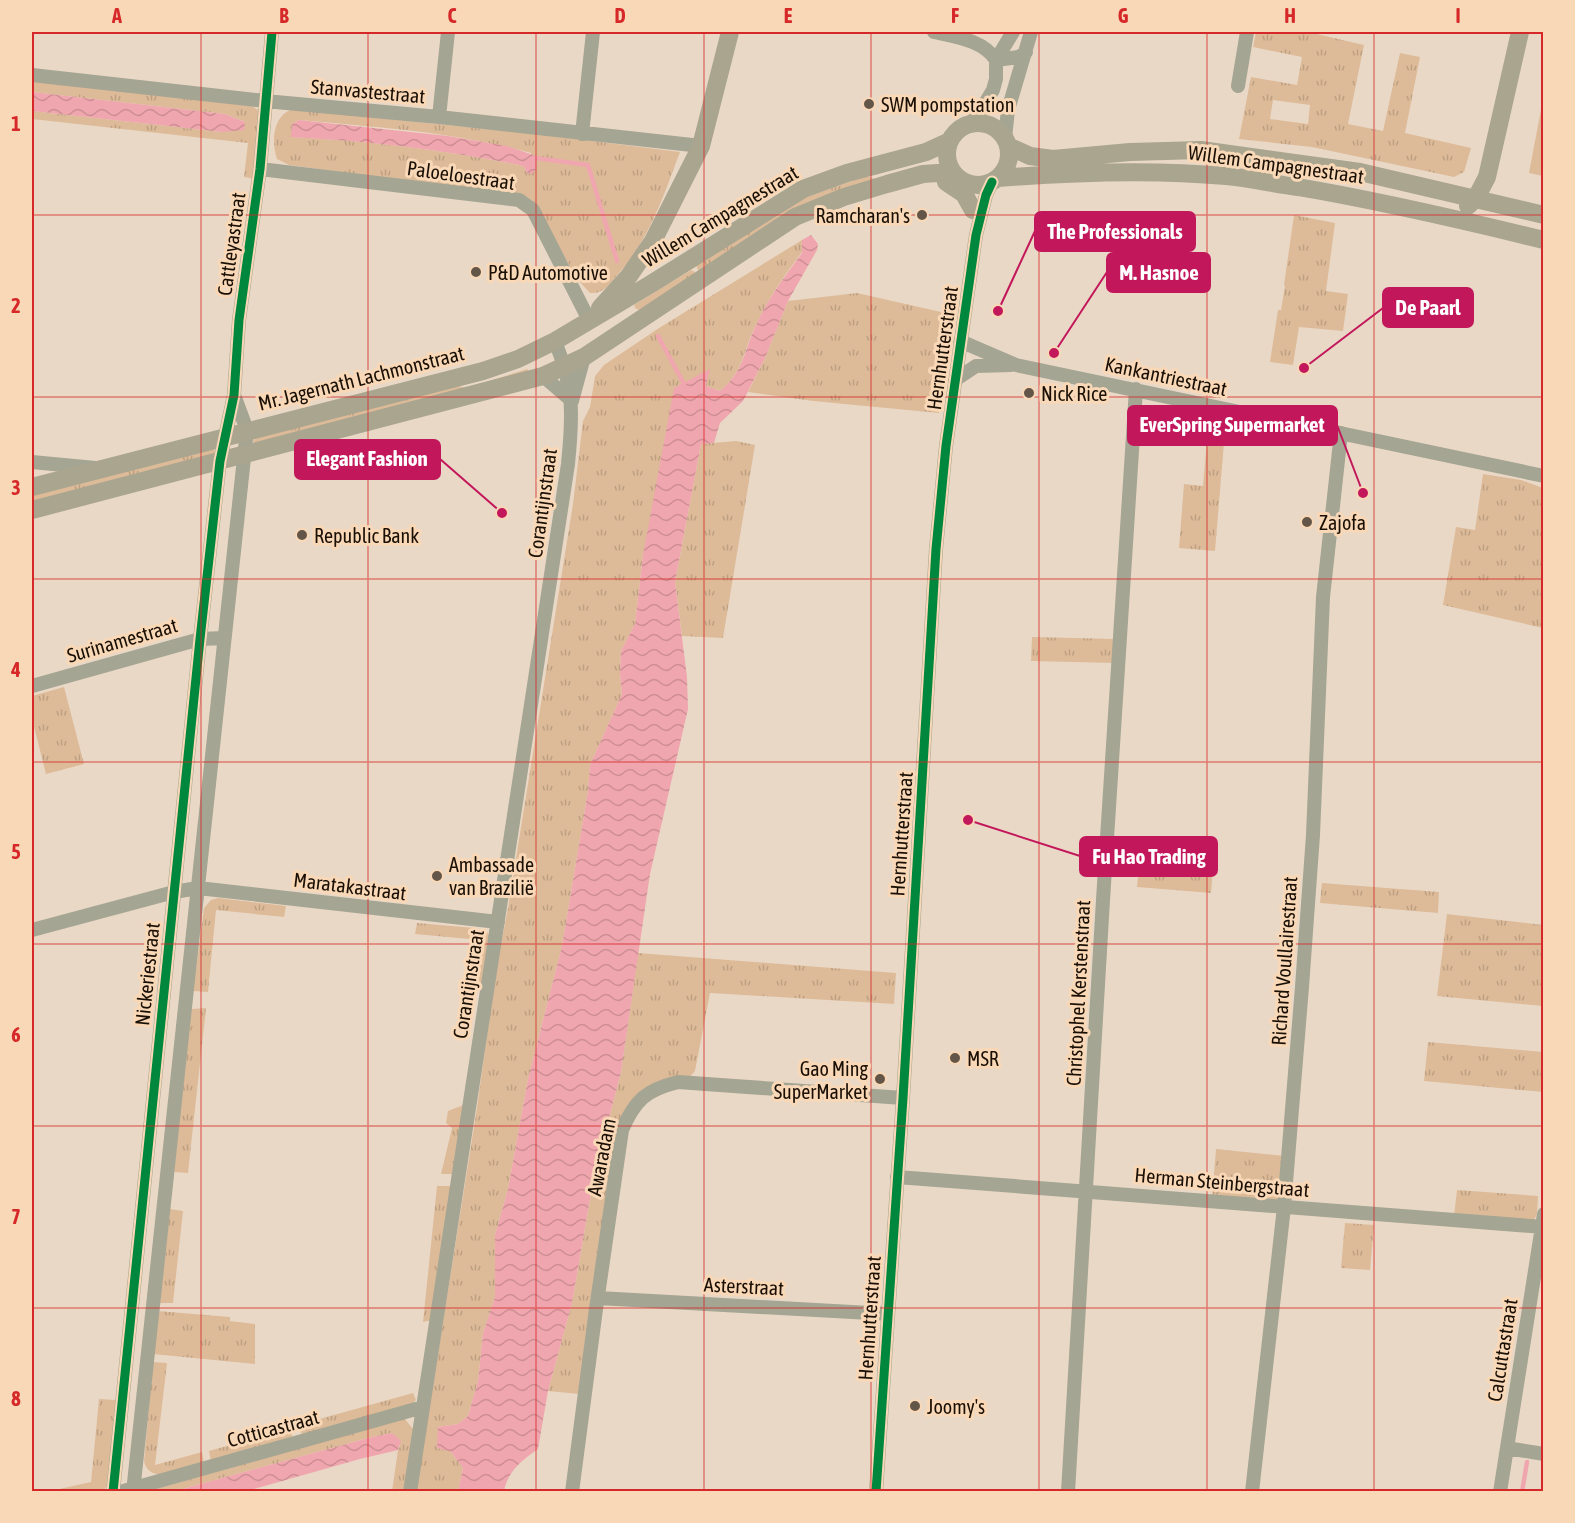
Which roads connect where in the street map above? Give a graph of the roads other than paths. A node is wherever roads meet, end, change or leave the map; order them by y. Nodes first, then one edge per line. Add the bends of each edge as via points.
1 (272, 32) edge
2 (448, 32) edge
3 (593, 32) edge
4 (730, 32) edge
5 (934, 32) edge
6 (1013, 32) edge
7 (1031, 32) edge
8 (1247, 32) edge
9 (1520, 32) edge
10 (1026, 51) junction
11 (996, 60) junction
12 (32, 75) edge
13 (1238, 86) dead end
14 (265, 101) junction
15 (439, 117) junction
16 (969, 124) junction
17 (582, 134) junction
18 (948, 142) junction
19 (1007, 142) junction
20 (701, 146) junction
21 (260, 169) junction
22 (952, 172) junction
23 (923, 174) junction
24 (995, 180) junction
25 (967, 184) junction
26 (1476, 198) junction
27 (973, 210) junction
28 (1544, 215) edge
29 (1455, 218) junction
30 (976, 235) junction
31 (1544, 240) edge
32 (589, 320) junction
33 (555, 341) junction
34 (960, 341) junction
35 (584, 357) junction
36 (1016, 365) junction
37 (565, 366) junction
38 (543, 376) junction
39 (955, 380) junction
40 (1137, 389) junction
41 (234, 395) junction
42 (572, 401) junction
43 (247, 430) junction
44 (1341, 433) junction
45 (225, 435) junction
46 (244, 455) junction
47 (220, 461) junction
48 (32, 462) edge
49 (102, 469) junction
50 (1503, 469) junction
51 (1544, 476) edge
52 (1544, 483) edge
53 (32, 487) edge
54 (32, 510) edge
55 (224, 638) junction
56 (200, 639) junction
57 (32, 686) edge
58 (198, 888) junction
59 (174, 892) junction
60 (498, 922) junction
61 (32, 930) edge
62 (903, 1098) junction
63 (897, 1177) junction
64 (1087, 1191) junction
65 (1284, 1207) junction
66 (1543, 1223) edge
67 (598, 1298) junction
68 (888, 1314) junction
69 (423, 1407) junction
70 (1507, 1448) junction
71 (1544, 1454) edge
72 (134, 1489) edge
73 (112, 1491) edge
74 (120, 1491) edge
75 (410, 1491) edge
76 (573, 1491) edge
77 (876, 1491) edge
78 (1068, 1491) edge
79 (1252, 1491) edge
80 (1500, 1491) edge

1 - 14 street, Cattleyastraat
2 - 15 street
3 - 17 street
4 - 20 main road
5 - 11 street via 986,48
6 - 11 street
7 - 10 street
8 - 13 street
9 - 26 main road via 1487,177
10 - 11 street via 1019,57
10 - 19 street via 1008,110
11 - 16 street via 993,90
12 - 14 street, Stanvastestraat
14 - 15 street, Stanvastestraat
14 - 21 street, Cattleyastraat
15 - 17 street, Stanvastestraat
16 - 18 main road via 957,130
16 - 19 main road via 988,124
17 - 20 street, Stanvastestraat
18 - 22 main road via 946,158
18 - 32 main road, Willem Campagnestraat via 803,189
19 - 24 main road via 1008,162
19 - 26 main road, Willem Campagnestraat via 1030,156 1053,159 1201,150 1360,172
20 - 32 main road via 653,241 629,276
21 - 32 street, Paloeloestraat via 519,200 533,210
21 - 41 street, Cattleyastraat via 239,320
22 - 23 main road, Willem Campagnestraat
22 - 25 main road
23 - 27 main road via 957,188
23 - 35 main road, Willem Campagnestraat via 844,197 795,218
24 - 25 main road via 975,186
24 - 29 main road, Willem Campagnestraat via 1126,171 1227,176
24 - 30 street, Hernhutterstraat via 986,195
25 - 27 street, Hernhutterstraat
26 - 28 main road, Willem Campagnestraat
26 - 29 main road
27 - 30 street, Hernhutterstraat
29 - 31 main road, Willem Campagnestraat
30 - 34 street, Hernhutterstraat
32 - 33 main road, Mr. Jagernath Lachmonstraat
33 - 37 street, Corantijnstraat
33 - 43 main road, Mr. Jagernath Lachmonstraat via 483,371
34 - 36 street, Kankantriestraat
34 - 39 street, Hernhutterstraat
35 - 37 main road, Willem Campagnestraat
35 - 42 street
36 - 39 street via 976,366
36 - 40 street, Kankantriestraat
37 - 38 main road
37 - 42 street, Corantijnstraat
38 - 42 street
38 - 46 main road
39 - 62 street, Hernhutterstraat via 936,549
40 - 44 street, Kankantriestraat
40 - 64 street, Christophel Kerstenstraat
41 - 43 street, Cattleyastraat
41 - 45 street, Cattleyastraat
42 - 60 street, Corantijnstraat via 568,464
43 - 45 main road, Mr. Jagernath Lachmonstraat
43 - 46 street, Nickeriestraat
44 - 50 street, Kankantriestraat
44 - 65 street, Richard Voullairestraat via 1323,597 1309,900
45 - 47 street, Cattleyastraat
45 - 49 main road, Mr. Jagernath Lachmonstraat
46 - 47 main road
46 - 55 street, Nickeriestraat
47 - 54 main road
47 - 56 street, Nickeriestraat
48 - 49 street
49 - 53 main road, Mr. Jagernath Lachmonstraat
50 - 51 street, Kankantriestraat
50 - 52 street
55 - 56 street, Surinamestraat
55 - 58 street, Nickeriestraat
56 - 57 street, Surinamestraat
56 - 59 street, Nickeriestraat
58 - 59 street, Maratakastraat
58 - 60 street, Maratakastraat
58 - 72 street, Nickeriestraat
59 - 61 street, Maratakastraat
59 - 73 street, Nickeriestraat
60 - 69 street, Corantijnstraat
62 - 63 street, Hernhutterstraat
62 - 67 street, Awaradam via 678,1082 643,1096 622,1130
63 - 64 street, Herman Steinbergstraat
63 - 68 street, Hernhutterstraat
64 - 65 street, Herman Steinbergstraat
64 - 78 street, Christophel Kerstenstraat
65 - 66 street, Herman Steinbergstraat
65 - 79 street, Richard Voullairestraat
66 - 70 street, Calcuttastraat
67 - 68 street, Asterstraat
67 - 76 street, Awaradam
68 - 77 street, Hernhutterstraat
69 - 72 street, Cotticastraat
69 - 75 street, Corantijnstraat
70 - 71 street
70 - 80 street, Calcuttastraat
72 - 74 street, Cotticastraat

